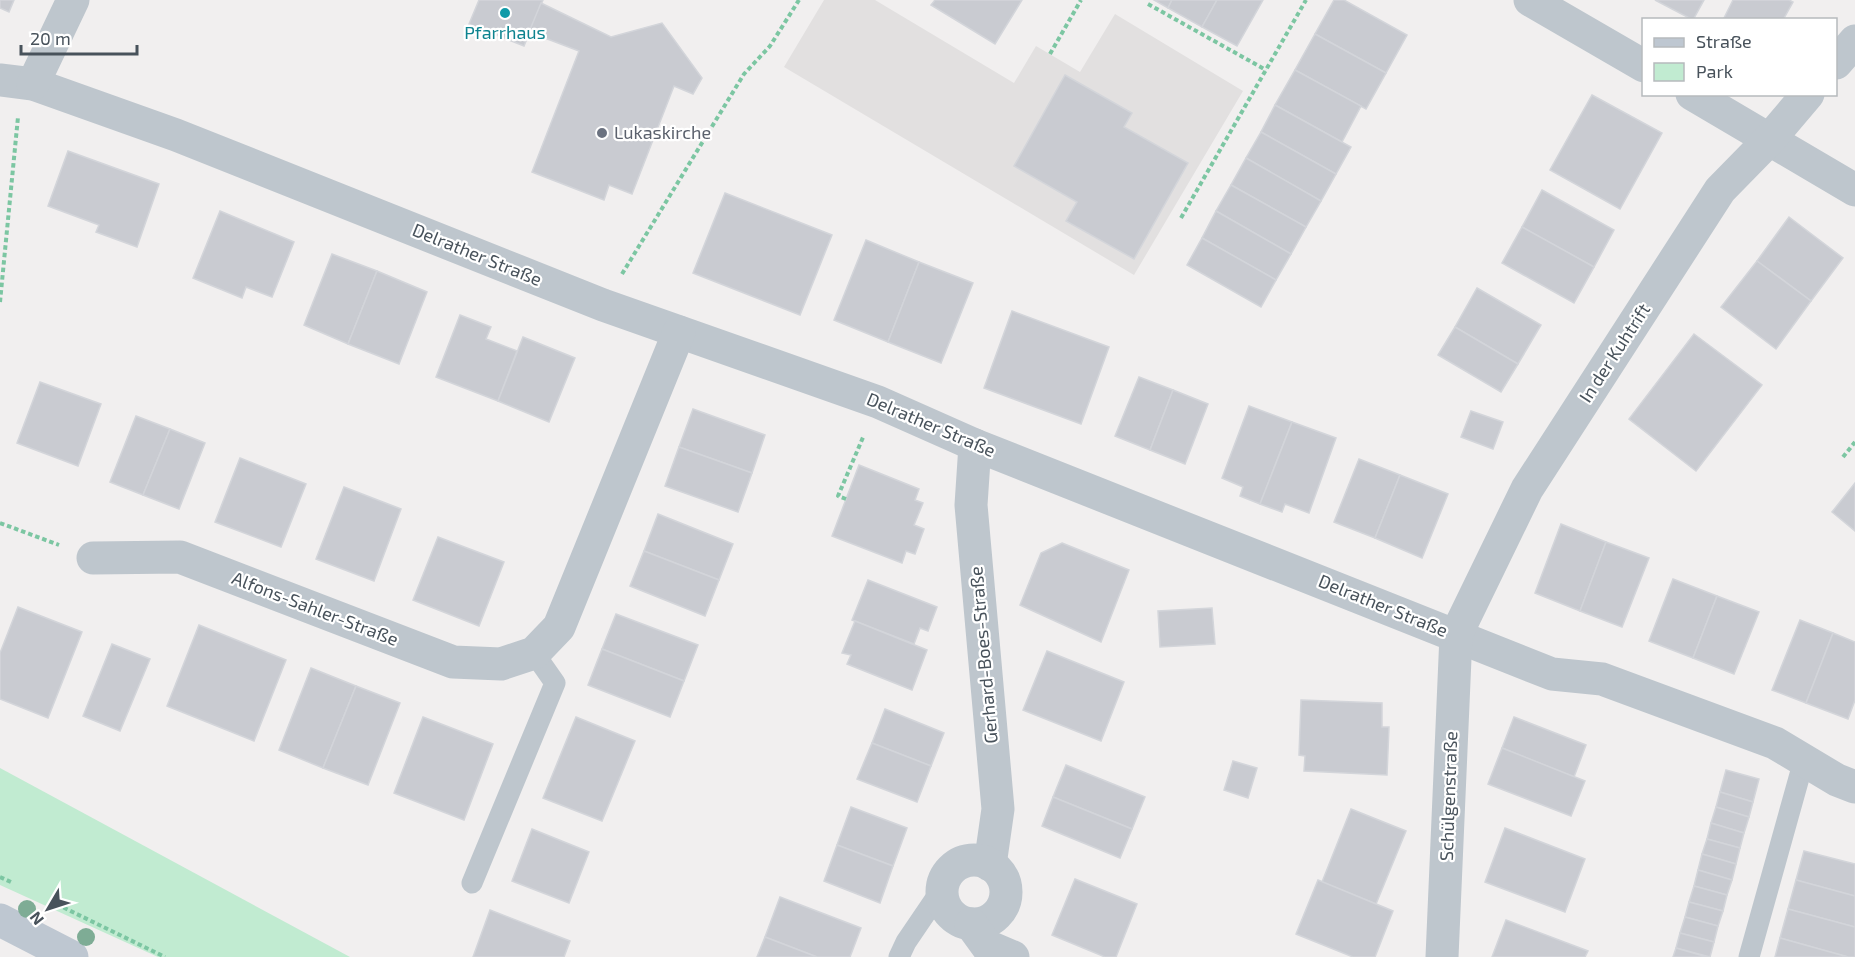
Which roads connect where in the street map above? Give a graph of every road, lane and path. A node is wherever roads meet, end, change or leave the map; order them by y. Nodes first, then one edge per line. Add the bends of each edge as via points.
1 (74, 0) edge
2 (799, 0) edge
3 (1082, 0) edge
4 (1306, 0) edge
5 (1530, 0) edge
6 (1148, 4) dead end
7 (1855, 40) edge
8 (1050, 54) dead end
9 (1837, 62) edge
10 (1642, 65) edge
11 (1266, 70) junction
12 (0, 80) edge
13 (33, 84) junction
14 (1695, 96) edge
15 (1806, 96) edge
16 (1769, 140) junction
17 (1855, 190) edge
18 (1181, 218) dead end
19 (0, 302) edge
20 (603, 305) junction
21 (679, 332) junction
22 (878, 402) junction
23 (1855, 442) edge
24 (975, 445) junction
25 (1844, 457) dead end
26 (846, 498) dead end
27 (0, 523) edge
28 (93, 558) joint
29 (1456, 635) junction
30 (534, 653) junction
31 (1804, 760) junction
32 (1855, 788) edge
33 (990, 865) junction
34 (0, 877) edge
35 (472, 883) dead end
36 (21, 887) dead end
37 (942, 889) junction
38 (42, 897) dead end
39 (0, 920) edge
40 (971, 924) junction
41 (72, 957) edge
42 (165, 957) edge
43 (899, 957) edge
44 (1013, 957) edge
45 (1442, 957) edge
46 (1749, 957) edge

1 - 13 street
2 - 20 path via 771,46 744,74
3 - 8 path
4 - 11 path
5 - 10 street
6 - 11 path
7 - 9 street
11 - 18 path
12 - 13 street, Delrather Straße
13 - 19 path via 18,118
13 - 20 street, Delrather Straße via 176,135
14 - 16 street
15 - 16 street, In der Kuhtrift
16 - 17 street
16 - 29 street, In der Kuhtrift via 1720,190 1527,489
20 - 21 street, Delrather Straße
21 - 22 street, Delrather Straße
21 - 30 street, Alfons-Sahler-Straße via 559,627
22 - 24 street, Delrather Straße
22 - 26 path via 838,496
23 - 25 path
24 - 29 street, Delrather Straße
24 - 33 street, Gerhard-Boes-Straße via 971,505 998,809
27 - 28 path
28 - 30 street, Alfons-Sahler-Straße via 180,557 453,662 501,664
29 - 31 street, Delrather Straße via 1552,674 1602,679 1775,743
29 - 45 street, Schülgenstraße
30 - 35 lane via 555,683
31 - 32 street, Delrather Straße
31 - 46 lane
33 - 37 street via 970,860 960,864 951,870
33 - 40 street via 1004,881 1005,902 991,919
34 - 36 path
37 - 40 street via 946,908
37 - 43 lane
38 - 42 path
39 - 41 street
40 - 44 street via 987,946

